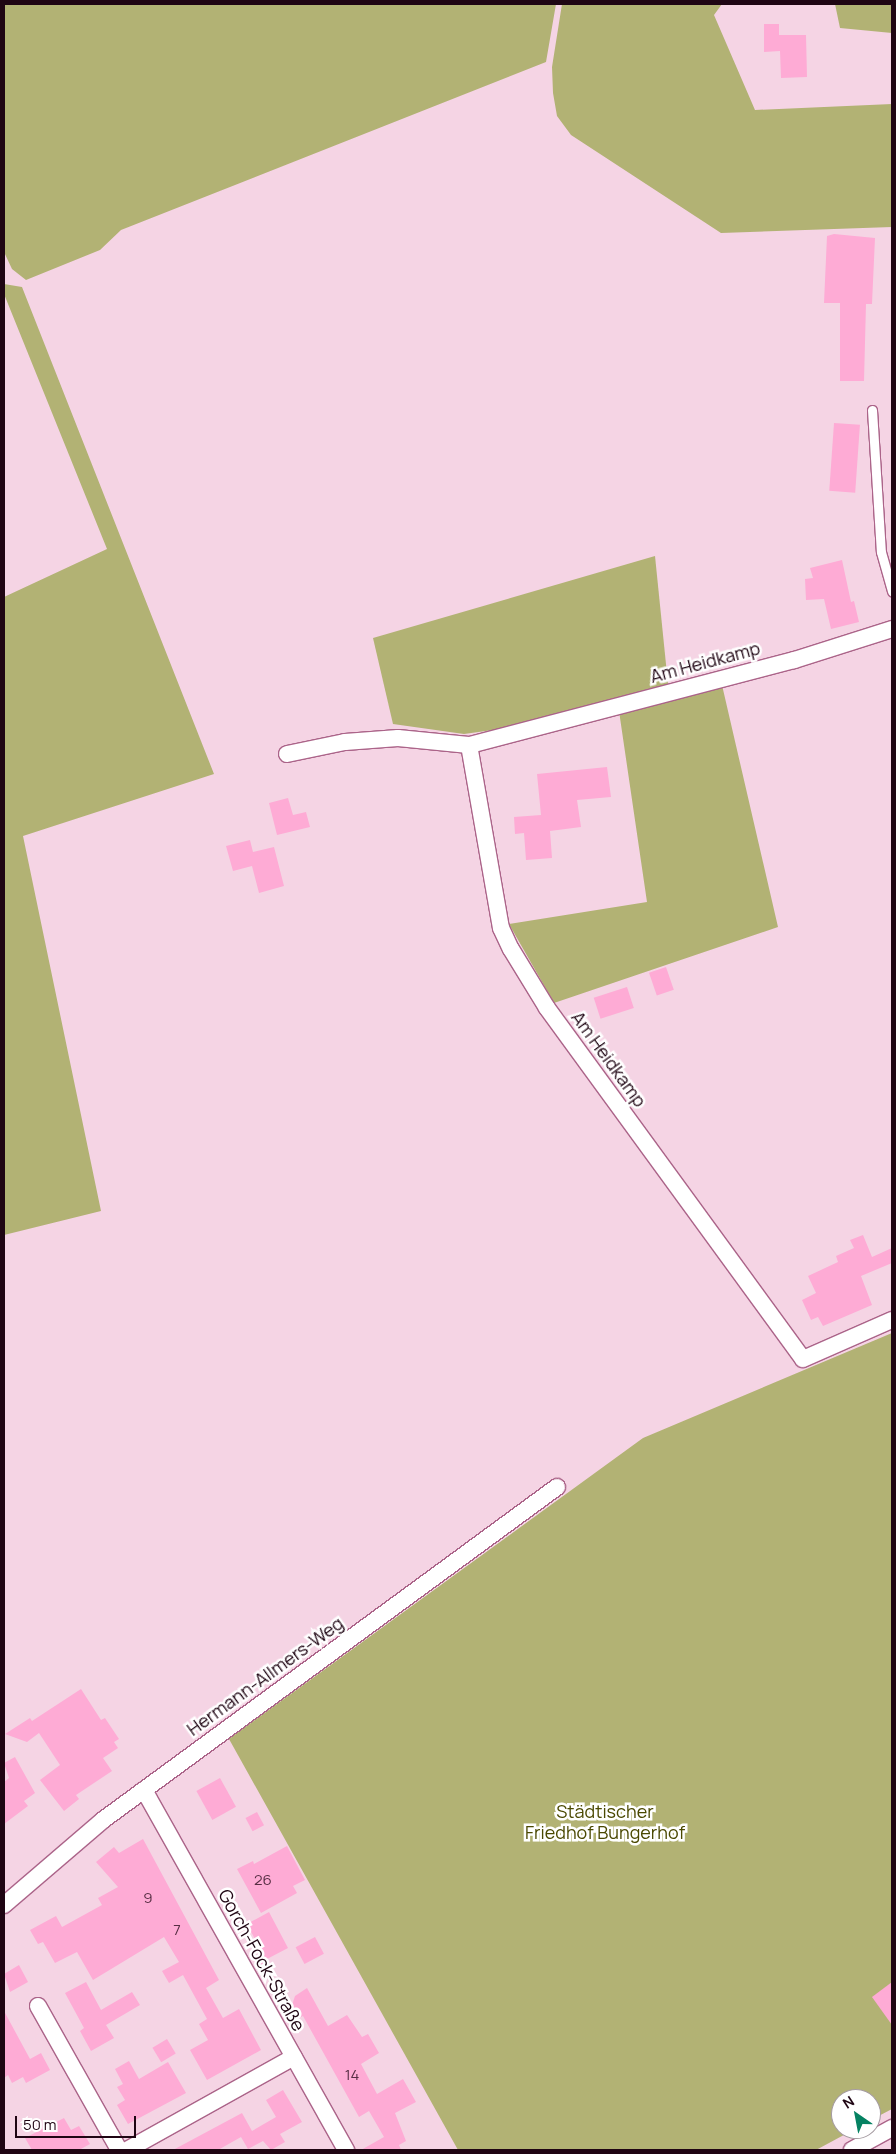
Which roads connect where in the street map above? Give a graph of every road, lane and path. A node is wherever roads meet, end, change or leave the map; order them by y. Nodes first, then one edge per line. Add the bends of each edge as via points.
1 (872, 410) dead end
2 (892, 591) edge
3 (892, 629) edge
4 (469, 745) junction
5 (287, 754) dead end
6 (892, 1320) edge
7 (557, 1487) dead end
8 (144, 1790) junction
9 (4, 1905) edge
10 (38, 2006) dead end
11 (294, 2057) junction
12 (892, 2128) edge
13 (119, 2150) edge
14 (127, 2150) edge
15 (346, 2150) edge
16 (852, 2150) edge

1 - 2 lane via 881,552
3 - 4 street, Am Heidkamp via 794,660
4 - 5 street, Am Heidkamp via 398,738 345,742
4 - 6 street, Am Heidkamp via 500,928 547,1008 803,1359
7 - 8 street, Hermann-Allmers-Weg
8 - 9 street, Hermann-Allmers-Weg via 103,1820
8 - 11 street, Gorch-Fock-Straße
10 - 13 street
11 - 14 street
11 - 15 street, Gorch-Fock-Straße
12 - 16 street

